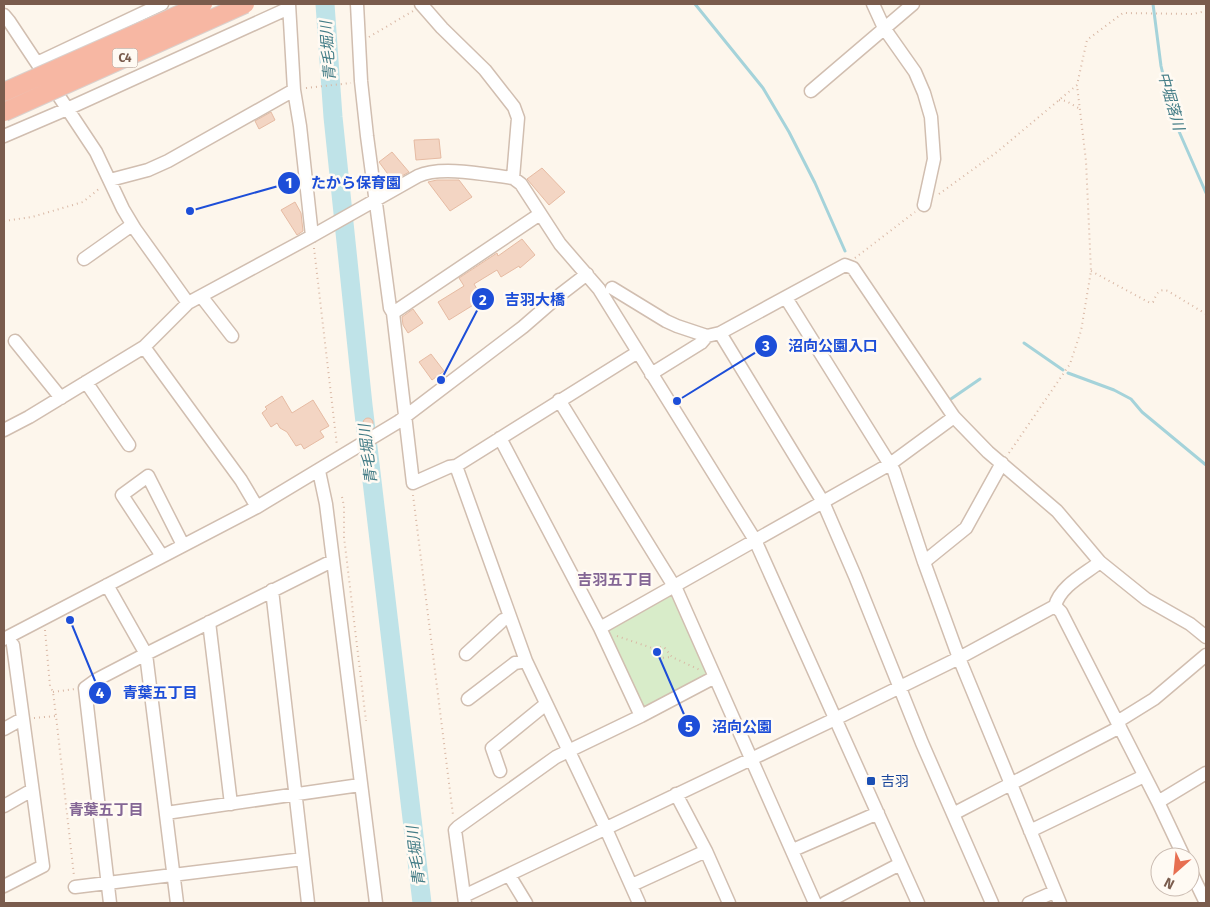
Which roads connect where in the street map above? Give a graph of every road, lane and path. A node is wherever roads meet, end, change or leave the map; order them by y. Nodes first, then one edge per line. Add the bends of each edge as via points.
1 (162, 4) edge
2 (203, 4) edge
3 (245, 4) edge
4 (357, 4) edge
5 (872, 4) edge
6 (913, 4) edge
7 (421, 5) edge
8 (289, 6) edge
9 (1206, 11) edge
10 (4, 16) edge
11 (884, 28) junction
12 (359, 43) junction
13 (37, 63) junction
14 (357, 82) dead end
15 (1077, 85) junction
16 (296, 90) junction
17 (811, 90) dead end
18 (4, 92) edge
19 (1059, 100) junction
20 (67, 109) junction
21 (1081, 110) junction
22 (4, 112) edge
23 (4, 136) edge
24 (514, 178) junction
25 (110, 180) junction
26 (374, 202) junction
27 (924, 205) junction
28 (540, 214) junction
29 (4, 221) edge
30 (132, 225) junction
31 (313, 238) junction
32 (84, 260) dead end
33 (845, 265) junction
34 (1091, 271) junction
35 (588, 274) junction
36 (612, 288) dead end
37 (201, 296) junction
38 (786, 298) junction
39 (188, 303) junction
40 (392, 313) junction
41 (1206, 314) edge
42 (720, 333) junction
43 (232, 336) dead end
44 (707, 336) junction
45 (16, 341) dead end
46 (144, 347) junction
47 (638, 352) junction
48 (651, 374) junction
49 (86, 382) junction
50 (61, 398) junction
51 (559, 400) junction
52 (954, 417) junction
53 (401, 419) junction
54 (4, 430) edge
55 (500, 438) junction
56 (129, 444) dead end
57 (340, 451) junction
58 (1002, 463) junction
59 (890, 464) junction
60 (456, 466) junction
61 (319, 471) junction
62 (413, 483) junction
63 (342, 497) dead end
64 (823, 502) junction
65 (257, 506) junction
66 (755, 540) junction
67 (183, 546) junction
68 (162, 556) junction
69 (332, 560) junction
70 (924, 562) junction
71 (1100, 562) junction
72 (107, 585) junction
73 (673, 585) junction
74 (272, 590) junction
75 (1055, 606) junction
76 (510, 618) junction
77 (43, 619) junction
78 (209, 622) junction
79 (600, 628) junction
80 (1206, 637) edge
81 (8, 642) edge
82 (652, 648) junction
83 (146, 654) junction
84 (466, 654) dead end
85 (1206, 655) edge
86 (672, 657) junction
87 (959, 658) junction
88 (526, 661) junction
89 (715, 677) junction
90 (899, 686) junction
91 (85, 688) junction
92 (53, 692) junction
93 (468, 699) dead end
94 (546, 704) junction
95 (56, 716) junction
96 (641, 716) junction
97 (22, 719) junction
98 (835, 719) junction
99 (1118, 724) junction
100 (366, 726) dead end
101 (4, 728) edge
102 (568, 751) junction
103 (752, 758) junction
104 (500, 771) dead end
105 (1206, 773) edge
106 (1144, 776) junction
107 (1010, 783) junction
108 (360, 785) junction
109 (32, 790) junction
110 (296, 794) junction
111 (676, 794) junction
112 (1158, 802) junction
113 (232, 804) junction
114 (4, 806) edge
115 (166, 813) junction
116 (878, 813) junction
117 (953, 814) junction
118 (606, 829) junction
119 (455, 830) junction
120 (1030, 832) junction
121 (1179, 847) edge
122 (793, 850) junction
123 (706, 852) junction
124 (303, 859) junction
125 (900, 864) junction
126 (173, 875) junction
127 (509, 875) junction
128 (108, 883) junction
129 (632, 885) junction
130 (4, 886) edge
131 (75, 887) joint
132 (1200, 891) edge
133 (1057, 897) edge
134 (465, 899) edge
135 (110, 903) edge
136 (177, 903) edge
137 (308, 903) edge
138 (376, 903) edge
139 (526, 903) edge
140 (639, 903) edge
141 (729, 903) edge
142 (815, 903) edge
143 (825, 903) edge
144 (918, 903) edge
145 (992, 903) edge
146 (1029, 903) edge
147 (1206, 903) edge

1 - 13 street
2 - 18 highway, C4, bridge
3 - 22 highway, C4, bridge
4 - 12 street
5 - 11 street
6 - 11 street
7 - 12 path
7 - 24 street via 485,70 514,106 518,118
8 - 16 street
8 - 20 street
9 - 15 path via 1193,14 1123,13 1087,40
10 - 13 street
11 - 17 street
11 - 27 street via 915,72 931,118 934,158
12 - 26 street
13 - 20 street
14 - 16 path
15 - 19 path
15 - 21 path
16 - 25 street via 168,161
16 - 31 street
19 - 21 path
19 - 27 path via 997,152
20 - 23 street
20 - 25 street via 96,152
21 - 34 path
24 - 26 street via 430,172
24 - 28 street
25 - 29 path via 83,202 32,217
25 - 30 street
26 - 31 street
26 - 40 street
27 - 33 path
28 - 35 street via 560,244
28 - 40 street
30 - 32 street
30 - 39 street
31 - 37 street
31 - 57 path
33 - 38 street
33 - 52 street via 853,268
34 - 41 path via 1150,303 1162,289
34 - 58 path via 1081,331 1070,364
35 - 47 street
35 - 53 street
36 - 44 street via 666,322
37 - 39 street
37 - 43 street
38 - 42 street
38 - 59 street
39 - 46 street
40 - 53 street
42 - 44 street
42 - 64 street
44 - 48 street via 700,344
45 - 50 street
46 - 49 street
46 - 65 street
47 - 48 street
47 - 51 street
48 - 66 street
49 - 50 street
49 - 56 street
50 - 54 street
51 - 55 street
51 - 73 street
52 - 58 street
52 - 59 street
53 - 57 street
53 - 62 street
55 - 60 street
55 - 79 street
57 - 61 street
58 - 70 street via 966,528
58 - 71 street via 1057,511
59 - 64 street
59 - 70 street
60 - 62 street
60 - 76 street
61 - 65 street
61 - 69 street
62 - 119 path
63 - 100 path
64 - 66 street
64 - 90 street
65 - 67 street
66 - 73 street
66 - 98 street
67 - 68 street
67 - 68 street via 148,476 122,495
68 - 72 street
69 - 74 street
69 - 108 street
70 - 87 street
71 - 75 street via 1063,591
71 - 80 street via 1146,599
72 - 77 street
72 - 83 street
73 - 79 street
73 - 89 street
74 - 78 street
74 - 110 street
75 - 87 street
75 - 99 street
76 - 84 street via 503,620
76 - 88 street
77 - 81 street
77 - 92 path
78 - 83 street
78 - 113 street
79 - 82 path
79 - 96 street
81 - 97 street
82 - 86 path via 664,647
82 - 86 path via 660,658
83 - 91 street
83 - 115 street
85 - 99 street via 1154,699
86 - 89 path
87 - 90 street
87 - 107 street
88 - 93 street via 515,663
88 - 94 street
89 - 96 street
89 - 103 street
90 - 98 street
90 - 117 street
91 - 92 path
91 - 128 street
92 - 95 path
94 - 102 street
94 - 104 street via 492,748
95 - 97 path
95 - 131 path
96 - 102 street
97 - 101 street
97 - 109 street
98 - 103 street
98 - 116 street
99 - 106 street
99 - 107 street
102 - 118 street
102 - 119 street
103 - 111 street
103 - 122 street
105 - 112 street
106 - 112 street
106 - 120 street
107 - 117 street
107 - 120 street
108 - 110 street
108 - 138 street
109 - 114 street
109 - 130 street via 43,866
110 - 113 street
110 - 124 street
111 - 118 street
111 - 123 street
112 - 121 street
113 - 115 street
115 - 126 street
116 - 122 street
116 - 125 street
117 - 145 street
118 - 127 street
118 - 129 street
119 - 134 street
120 - 133 street
122 - 142 street
123 - 129 street
123 - 141 street
124 - 126 street
124 - 137 street
125 - 143 street
125 - 144 street
126 - 128 street
126 - 136 street
127 - 134 street
127 - 139 street
128 - 131 street
128 - 135 street
129 - 140 street
132 - 147 street
133 - 146 street

